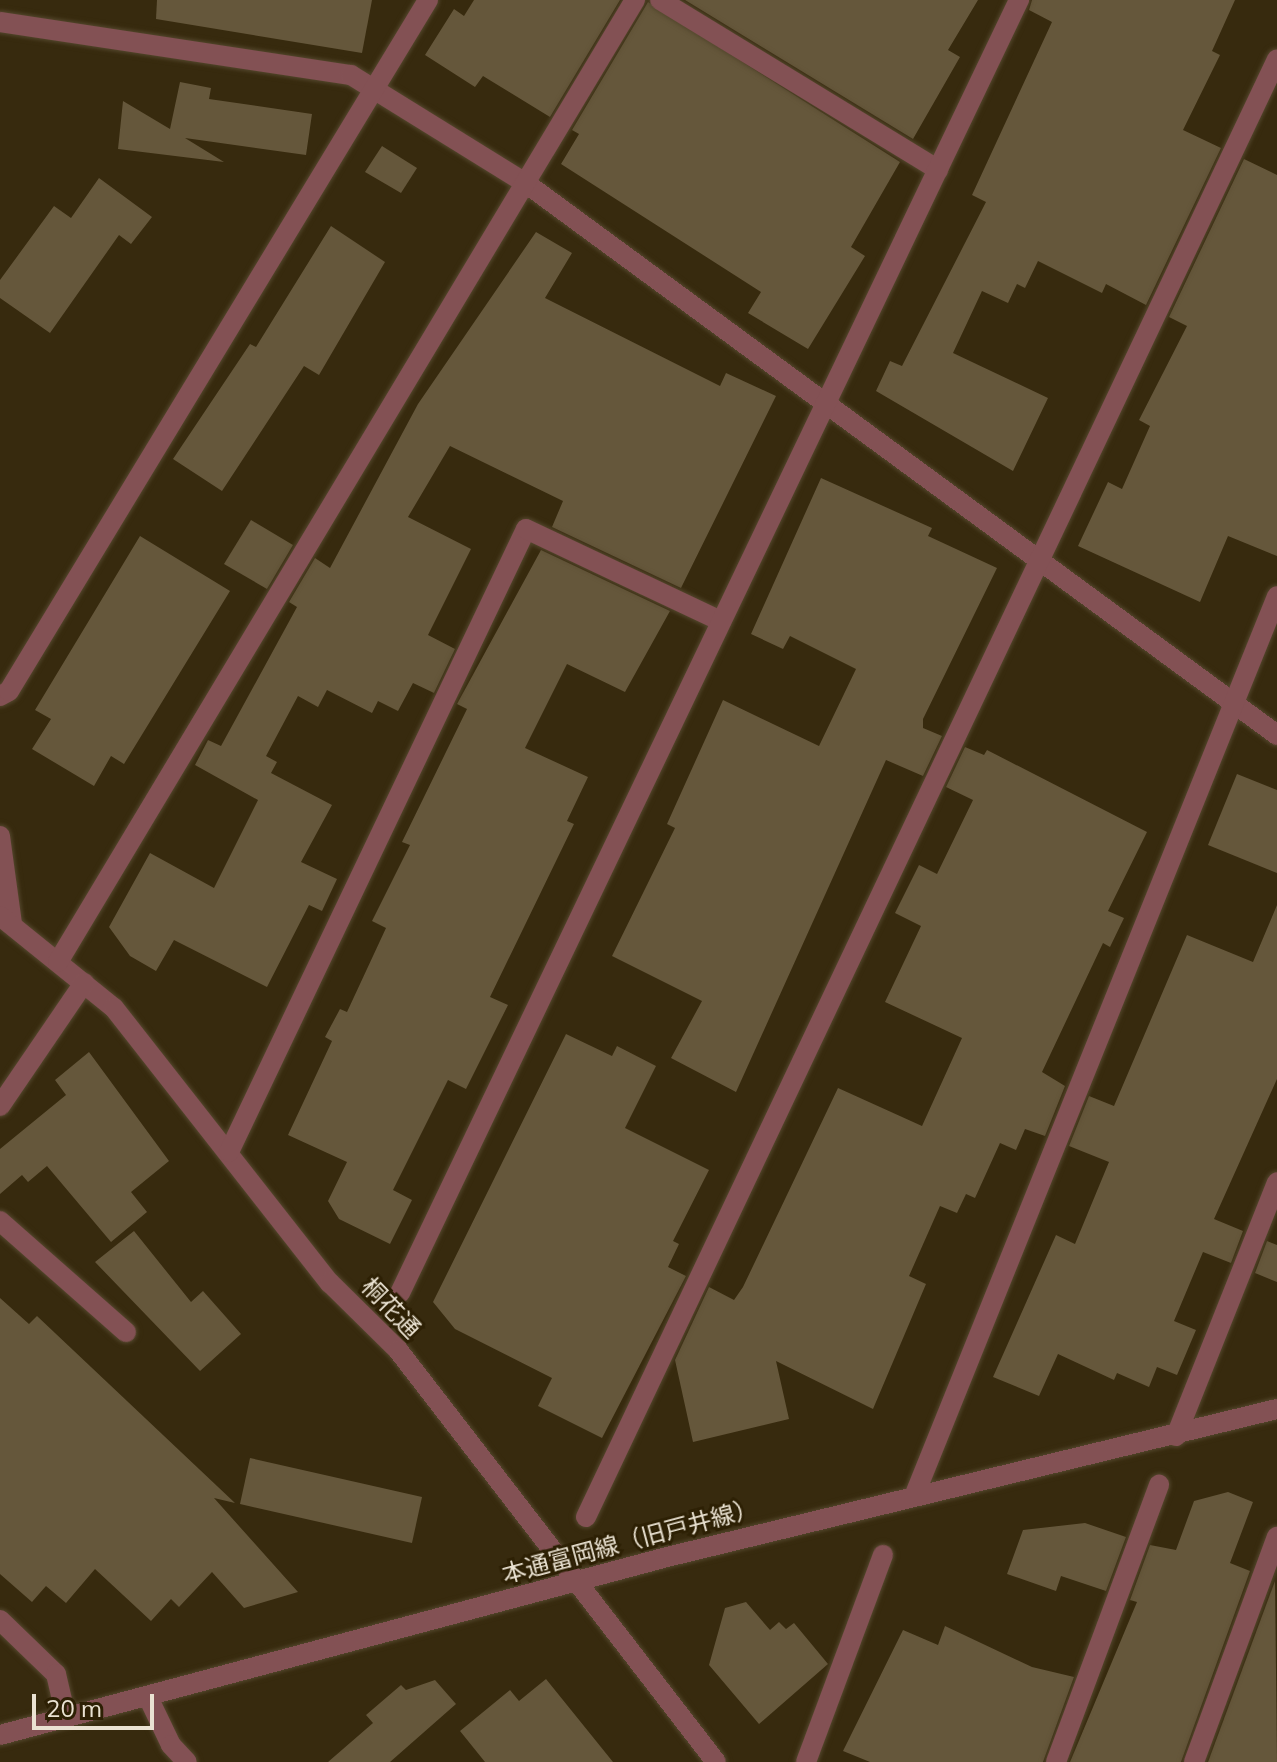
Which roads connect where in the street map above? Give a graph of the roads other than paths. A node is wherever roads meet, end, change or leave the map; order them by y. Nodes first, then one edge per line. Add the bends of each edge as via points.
1 (428, 0) edge
2 (635, 0) edge
3 (660, 0) edge
4 (1019, 0) edge
5 (0, 22) edge
6 (1277, 59) edge
7 (374, 91) junction
8 (938, 170) junction
9 (527, 184) junction
10 (826, 403) junction
11 (1042, 561) junction
12 (1277, 596) edge
13 (721, 621) junction
14 (0, 696) edge
15 (1234, 703) junction
16 (1277, 735) edge
17 (0, 836) edge
18 (6, 920) edge
19 (58, 962) junction
20 (84, 983) junction
21 (0, 1106) edge
22 (229, 1152) junction
23 (1277, 1182) edge
24 (0, 1221) edge
25 (400, 1293) dead end
26 (126, 1332) dead end
27 (1277, 1409) edge
28 (1176, 1436) junction
29 (1159, 1485) dead end
30 (915, 1494) junction
31 (586, 1517) dead end
32 (1277, 1537) edge
33 (883, 1555) dead end
34 (578, 1583) junction
35 (0, 1620) edge
36 (148, 1697) junction
37 (66, 1717) junction
38 (0, 1735) edge
39 (187, 1762) edge
40 (716, 1762) edge
41 (806, 1762) edge
42 (1056, 1762) edge
43 (1194, 1762) edge

1 - 7 street
2 - 9 street
3 - 8 street
4 - 8 street
5 - 7 street via 351,75
6 - 11 street
7 - 9 street
7 - 14 street via 17,678
8 - 10 street
9 - 10 street
9 - 19 street
10 - 11 street
10 - 13 street
11 - 15 street
11 - 31 street
12 - 15 street
13 - 22 street via 526,529
13 - 25 street
15 - 16 street
15 - 30 street
17 - 18 street
18 - 19 street, 桐花通
19 - 20 street, 桐花通
20 - 21 street
20 - 22 street, 桐花通 via 114,1008
22 - 34 street, 桐花通 via 330,1283 398,1350
23 - 28 street
24 - 26 street
27 - 28 street, 本通富岡線（旧戸井線）
28 - 30 street, 本通富岡線（旧戸井線）
29 - 42 street
30 - 34 street, 本通富岡線（旧戸井線）
32 - 43 street
33 - 41 street
34 - 36 street, 本通富岡線（旧戸井線）
34 - 40 street, 桐花通
35 - 37 street via 56,1674
36 - 37 street, 本通富岡線（旧戸井線）
36 - 39 street via 171,1745
37 - 38 street, 本通富岡線（旧戸井線）

